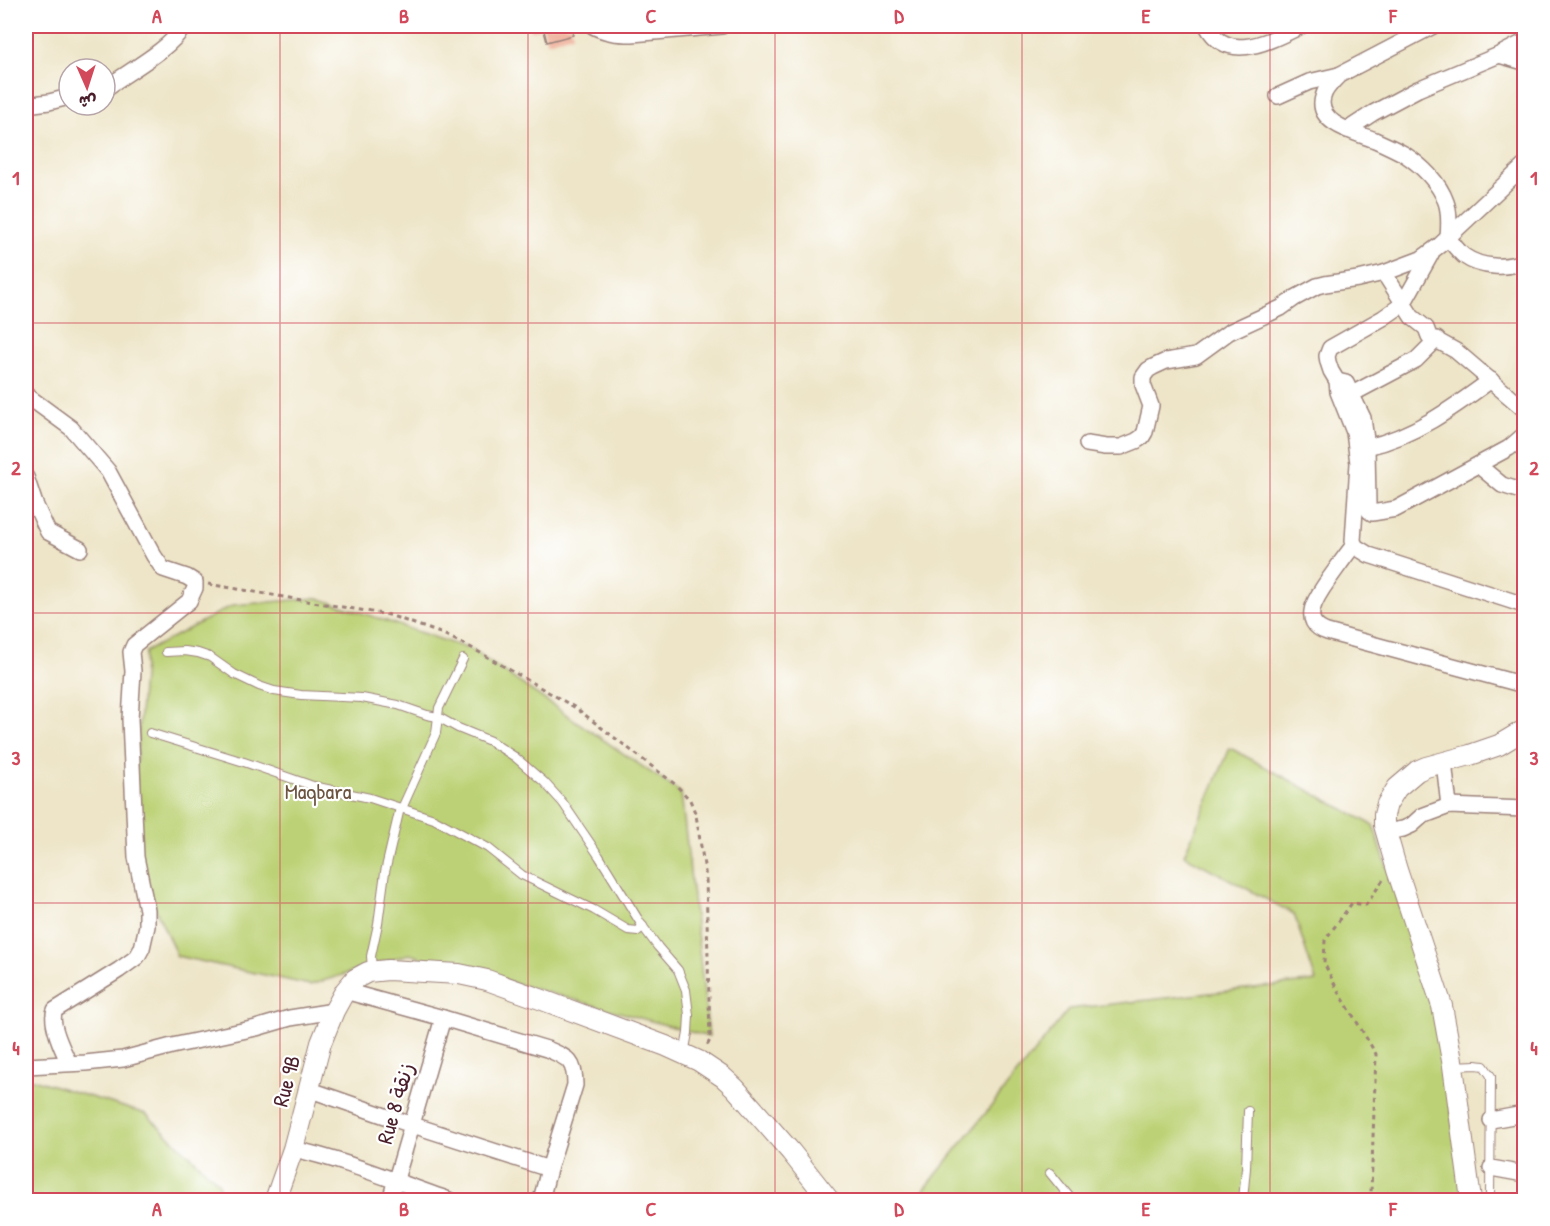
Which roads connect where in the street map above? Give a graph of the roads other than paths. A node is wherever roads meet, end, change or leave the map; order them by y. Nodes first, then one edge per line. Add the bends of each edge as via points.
1 (184, 26) edge
2 (593, 26) edge
3 (722, 26) edge
4 (1206, 26) edge
5 (1301, 26) edge
6 (1433, 26) edge
7 (1524, 42) edge
8 (1499, 55) junction
9 (1524, 62) edge
10 (1339, 75) junction
11 (117, 80) edge
12 (1278, 96) dead end
13 (57, 100) edge
14 (26, 105) edge
15 (1347, 130) junction
16 (1524, 166) edge
17 (1448, 238) junction
18 (1432, 252) junction
19 (1521, 266) edge
20 (1384, 273) junction
21 (1403, 304) junction
22 (1437, 339) junction
23 (1491, 380) junction
24 (1337, 381) junction
25 (1352, 394) junction
26 (26, 395) edge
27 (1524, 409) edge
28 (26, 413) edge
29 (1524, 435) edge
30 (1087, 444) dead end
31 (1367, 447) junction
32 (1478, 465) junction
33 (26, 477) edge
34 (1524, 492) edge
35 (1354, 545) junction
36 (80, 549) dead end
37 (1524, 605) edge
38 (166, 652) dead end
39 (463, 659) dead end
40 (1524, 685) edge
41 (438, 717) junction
42 (1524, 730) edge
43 (150, 733) dead end
44 (1444, 762) junction
45 (1449, 806) junction
46 (400, 808) junction
47 (1524, 808) edge
48 (1384, 825) junction
49 (643, 926) junction
50 (357, 981) junction
51 (334, 1011) junction
52 (443, 1018) junction
53 (691, 1057) junction
54 (69, 1063) junction
55 (26, 1066) edge
56 (1453, 1066) junction
57 (308, 1089) junction
58 (1248, 1112) dead end
59 (1524, 1114) edge
60 (1491, 1120) junction
61 (412, 1125) junction
62 (293, 1149) junction
63 (1491, 1167) junction
64 (549, 1169) junction
65 (1050, 1173) dead end
66 (1524, 1174) edge
67 (396, 1182) junction
68 (281, 1199) edge
69 (390, 1200) edge
70 (449, 1200) edge
71 (541, 1200) edge
72 (829, 1200) edge
73 (1072, 1200) edge
74 (1243, 1200) edge
75 (1471, 1200) edge
76 (1488, 1200) edge

1 - 11 street via 161,50
2 - 3 street via 606,32 632,34
4 - 5 street via 1223,44 1252,46
6 - 10 street
7 - 8 street
8 - 9 street
8 - 15 street via 1418,89
10 - 12 street via 1309,82
10 - 15 street via 1328,87 1322,104 1329,119
13 - 14 street
15 - 17 street via 1402,153 1426,171 1446,202
16 - 17 street
17 - 18 street
17 - 19 street via 1465,257 1478,262
18 - 20 street
18 - 21 street
20 - 21 street
20 - 30 street via 1317,286 1229,332 1196,356 1153,367 1143,377 1151,406 1142,437 1121,447
21 - 22 street
21 - 24 street via 1330,348 1328,362
22 - 23 street
22 - 25 street via 1416,360
23 - 27 street
23 - 31 street via 1454,408 1409,432
24 - 25 street via 1346,383
24 - 35 street via 1358,457
25 - 31 street via 1363,418
26 - 28 street
26 - 54 street via 71,428 108,471 162,569 195,582 189,601 134,645 131,652 136,857 147,926 137,957 54,1010 59,1041
29 - 32 street
31 - 32 street via 1368,505 1372,513 1395,509
32 - 34 street via 1502,485
33 - 36 street via 48,532
35 - 37 street via 1387,561
35 - 40 street via 1315,600 1312,620 1318,628
38 - 41 lane via 185,651 210,657 234,674 274,691 362,698
39 - 41 lane
41 - 46 lane via 436,733
41 - 49 lane via 502,748 544,782 599,856
42 - 44 street via 1499,745
43 - 46 lane via 313,786
44 - 45 street
44 - 48 street via 1426,766 1397,788 1385,809
45 - 47 street
45 - 48 street via 1422,816 1403,829 1390,831
46 - 49 lane via 434,819 473,839 522,875 628,930 638,931
46 - 50 lane via 371,956
48 - 56 street via 1439,998
49 - 53 lane via 678,970 686,990
50 - 51 street, Rue 9B
50 - 52 street
50 - 53 street via 421,971 487,980
51 - 54 street via 123,1059
51 - 57 street, Rue 9B
52 - 61 street, Rue 8 زنقة
52 - 64 street via 547,1049 572,1062 575,1084
53 - 72 street via 735,1088
54 - 55 street
56 - 60 lane via 1485,1066 1488,1070
56 - 75 street
57 - 61 street
57 - 62 street, Rue 9B
58 - 74 lane
59 - 60 street
60 - 63 lane
61 - 64 street
61 - 67 street, Rue 8 زنقة
62 - 67 street
62 - 68 street, Rue 9B
63 - 66 street
63 - 76 lane
64 - 71 street
65 - 73 lane
67 - 69 street, Rue 8 زنقة
67 - 70 street

